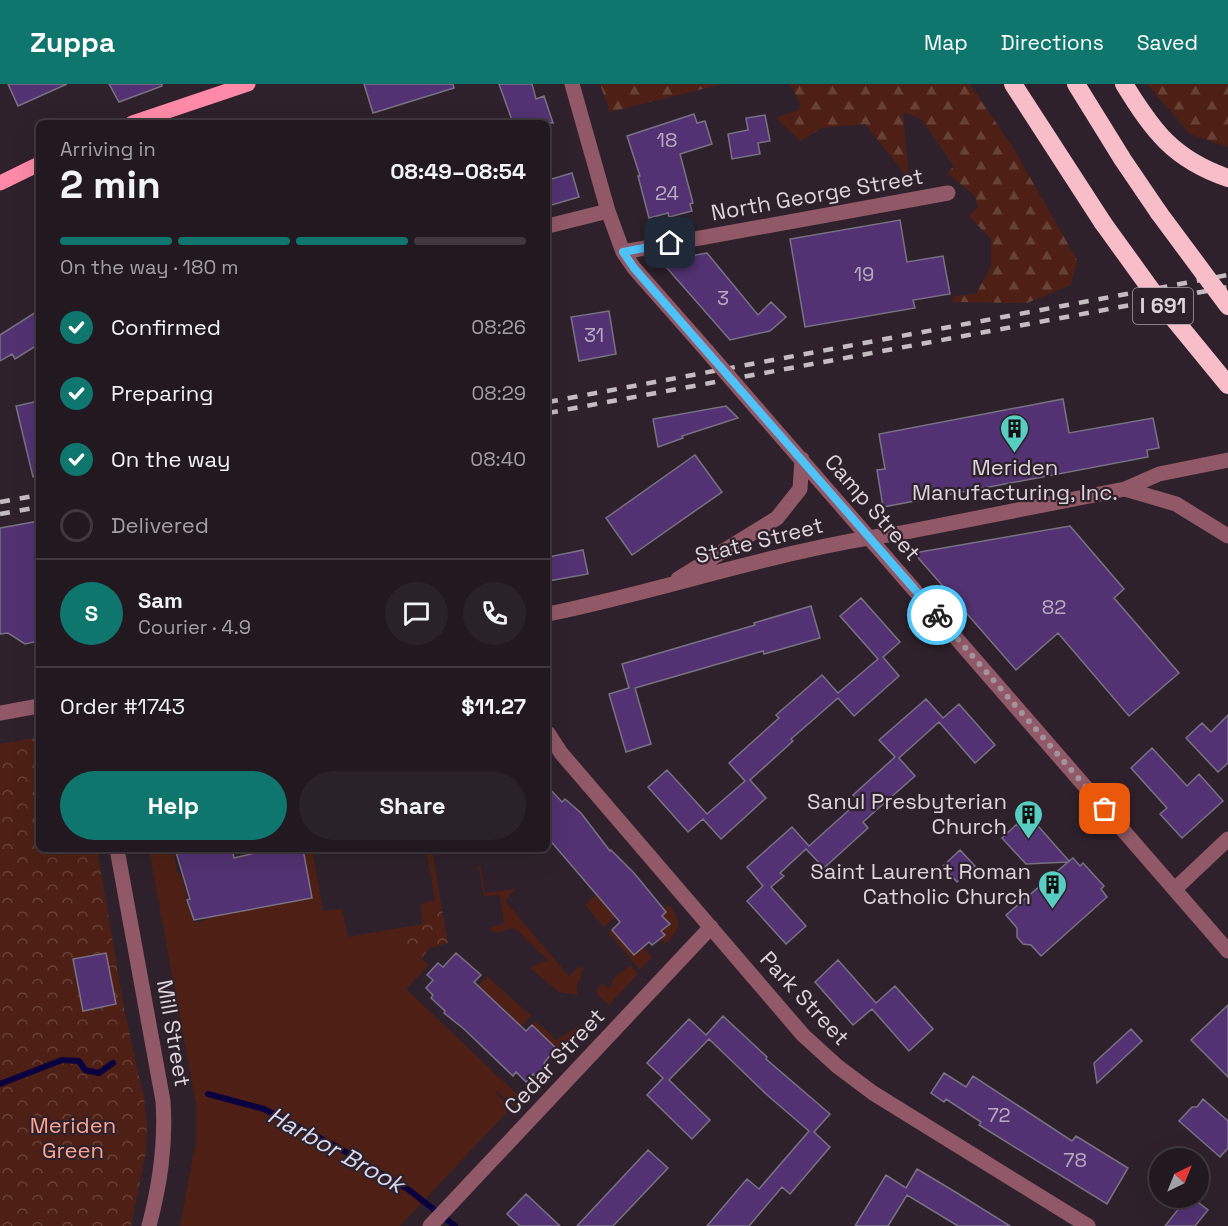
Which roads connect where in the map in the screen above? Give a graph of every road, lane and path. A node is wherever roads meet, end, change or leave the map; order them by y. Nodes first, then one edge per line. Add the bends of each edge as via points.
1 (248, 84) edge
2 (572, 84) edge
3 (1013, 84) edge
4 (1076, 84) edge
5 (1124, 84) edge
6 (141, 120) edge
7 (36, 165) edge
8 (1228, 178) edge
9 (0, 183) edge
10 (948, 193) dead end
11 (608, 211) junction
12 (550, 226) edge
13 (623, 252) junction
14 (1228, 306) edge
15 (1228, 385) edge
16 (802, 459) junction
17 (1228, 460) edge
18 (1125, 489) junction
19 (1228, 536) edge
20 (870, 537) junction
21 (662, 588) junction
22 (550, 614) edge
23 (36, 707) edge
24 (0, 713) edge
25 (550, 736) edge
26 (1228, 839) edge
27 (118, 852) edge
28 (1175, 889) junction
29 (711, 927) junction
30 (1228, 951) edge
31 (431, 1224) edge
32 (149, 1226) edge
33 (1088, 1226) edge

1 - 6 main road
2 - 11 street, Camp Street
3 - 15 highway, I 691, bridge via 1103,224
4 - 14 highway, I 691, bridge via 1159,213
5 - 8 highway via 1160,136 1189,159
7 - 9 main road
10 - 13 street, North George Street
11 - 12 street
11 - 13 street, Camp Street
13 - 16 street, Camp Street, bridge
16 - 20 street, Camp Street
16 - 21 street via 800,489 777,518
17 - 18 street, State Street via 1159,474
18 - 19 street via 1176,504
18 - 20 street, State Street
20 - 21 street, State Street
20 - 28 street, Camp Street
21 - 22 street, State Street
23 - 24 street
25 - 29 street, Park Street
26 - 28 street
27 - 32 street, Mill Street via 163,1101 163,1161
28 - 30 street, Camp Street
29 - 31 street, Cedar Street
29 - 33 street, Park Street via 803,1035 837,1066 873,1093

